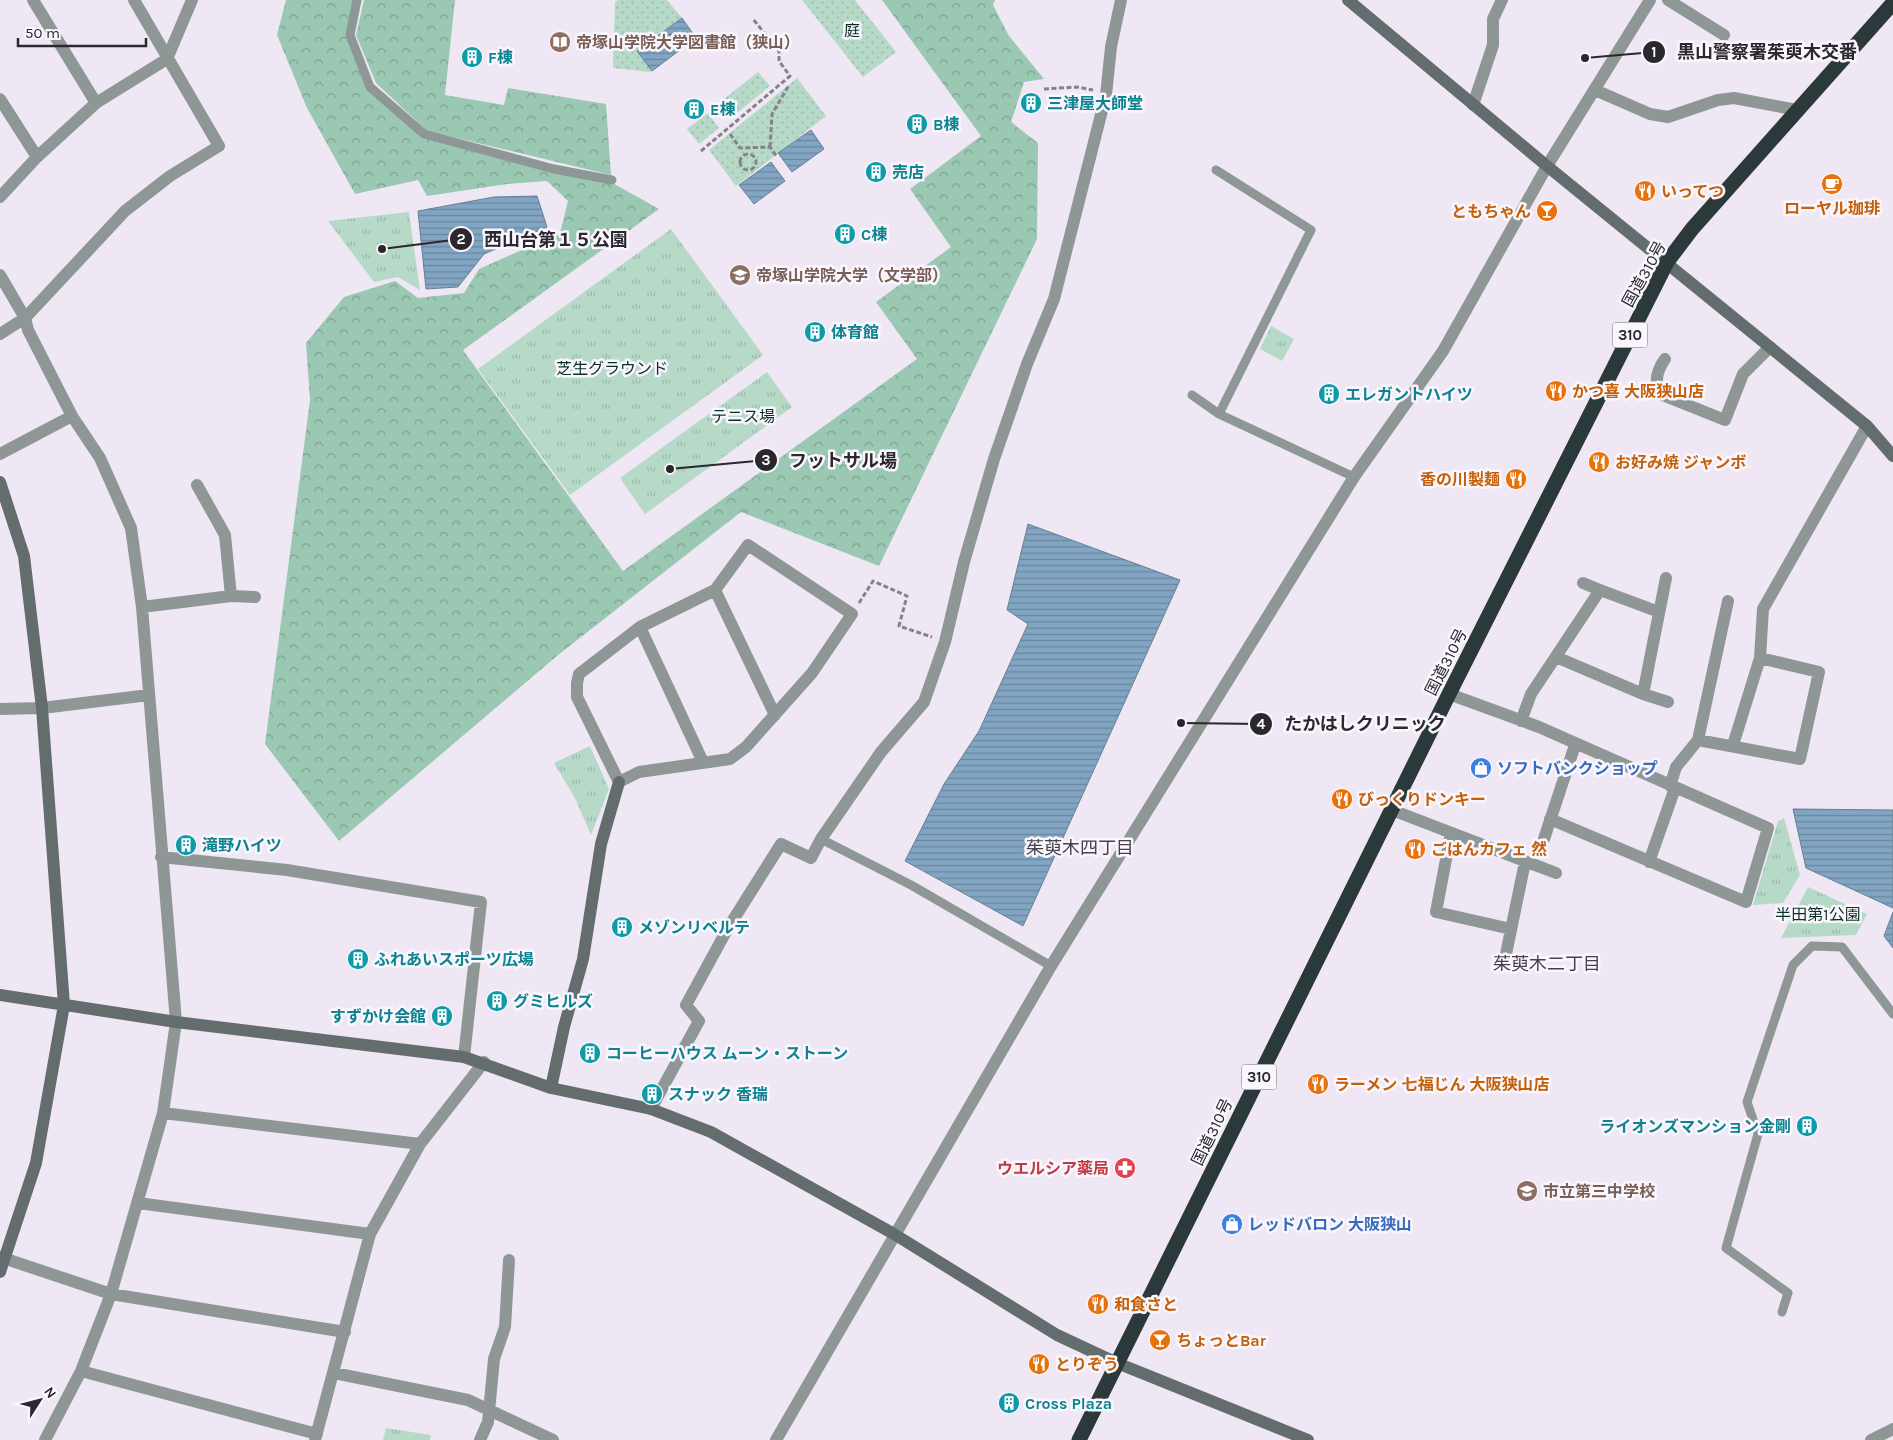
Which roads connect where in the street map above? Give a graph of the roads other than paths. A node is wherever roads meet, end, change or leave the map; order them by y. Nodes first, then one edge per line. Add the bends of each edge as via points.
1 (33, 0) edge
2 (134, 0) edge
3 (192, 0) edge
4 (357, 0) edge
5 (1121, 0) edge
6 (1348, 0) edge
7 (1502, 0) edge
8 (1650, 0) edge
9 (1668, 0) edge
10 (1893, 3) edge
11 (1724, 36) dead end
12 (167, 59) junction
13 (1595, 90) junction
14 (0, 99) edge
15 (96, 103) junction
16 (1473, 104) junction
17 (1797, 110) junction
18 (37, 157) junction
19 (1547, 166) junction
20 (1216, 170) dead end
21 (612, 180) dead end
22 (0, 197) edge
23 (1667, 262) junction
24 (0, 275) edge
25 (25, 318) junction
26 (0, 334) edge
27 (1770, 347) junction
28 (1665, 359) dead end
29 (1192, 395) dead end
30 (1219, 414) junction
31 (72, 416) junction
32 (1867, 426) junction
33 (0, 454) edge
34 (1893, 456) edge
35 (1354, 477) junction
36 (0, 482) edge
37 (197, 485) dead end
38 (1666, 578) dead end
39 (1583, 583) dead end
40 (715, 590) junction
41 (1600, 590) junction
42 (230, 596) junction
43 (255, 597) dead end
44 (1728, 601) dead end
45 (142, 607) junction
46 (1659, 612) junction
47 (640, 626) junction
48 (1556, 657) junction
49 (1760, 658) junction
50 (1449, 694) junction
51 (1643, 694) junction
52 (149, 695) junction
53 (1668, 702) dead end
54 (42, 708) junction
55 (0, 709) edge
56 (775, 715) junction
57 (1521, 721) junction
58 (1698, 740) junction
59 (1575, 745) junction
60 (1733, 745) junction
61 (703, 762) junction
62 (619, 782) junction
63 (1673, 787) junction
64 (1392, 810) junction
65 (1550, 819) junction
66 (1451, 833) junction
67 (821, 839) junction
68 (1544, 840) dead end
69 (161, 857) junction
70 (1525, 862) junction
71 (1648, 862) junction
72 (1556, 873) dead end
73 (1511, 929) junction
74 (1505, 959) dead end
75 (1051, 966) junction
76 (0, 995) edge
77 (64, 1005) junction
78 (1893, 1014) edge
79 (176, 1022) junction
80 (464, 1057) junction
81 (484, 1062) junction
82 (551, 1088) junction
83 (650, 1109) junction
84 (163, 1113) junction
85 (420, 1144) junction
86 (138, 1203) junction
87 (370, 1234) junction
88 (894, 1234) junction
89 (3, 1258) edge
90 (509, 1260) dead end
91 (0, 1272) edge
92 (111, 1294) junction
93 (1782, 1312) dead end
94 (345, 1332) junction
95 (1117, 1362) junction
96 (81, 1371) junction
97 (334, 1374) junction
98 (489, 1410) junction
99 (1893, 1429) edge
100 (316, 1437) edge
101 (45, 1440) edge
102 (480, 1440) edge
103 (553, 1440) edge
104 (776, 1440) edge
105 (1079, 1440) edge
106 (1308, 1440) edge
107 (1871, 1440) edge

1 - 15 street
2 - 12 street
3 - 12 street
4 - 21 lane via 350,35 370,87 424,134 554,169
5 - 67 street via 1111,47 1106,95 1054,299 994,459 964,562 946,642 924,702 881,752
6 - 16 street
7 - 16 street via 1493,19 1493,45
8 - 13 street
9 - 11 street
10 - 17 highway, 国道310号 / 310
12 - 15 street
12 - 25 street via 219,146 170,176 124,211
13 - 17 street via 1650,114 1668,117 1718,100 1734,98
13 - 19 street
14 - 18 street
15 - 18 street
16 - 19 street
17 - 23 highway, 国道310号 / 310
18 - 22 street
19 - 23 street
19 - 35 street via 1443,350
20 - 30 lane via 1311,230
23 - 27 street
23 - 50 highway, 国道310号 / 310
24 - 25 street
25 - 26 street
25 - 31 street
27 - 28 street via 1743,374 1725,420 1660,394 1656,386 1659,367
27 - 32 street
29 - 30 lane
30 - 35 lane
31 - 33 street
31 - 45 street via 100,458 131,528
32 - 34 street
32 - 49 street via 1763,609
35 - 75 street
36 - 54 street via 24,556
37 - 42 street via 225,535
38 - 46 street
39 - 41 street
40 - 47 street
40 - 56 street
40 - 56 street via 748,545 852,614 812,673
41 - 46 street
41 - 48 street
42 - 43 street
42 - 45 street
44 - 58 street
45 - 52 street
46 - 51 street
47 - 61 street
47 - 62 street via 579,674 577,683 577,696
48 - 51 street
48 - 57 street via 1531,694
49 - 60 street
49 - 60 street via 1819,672 1800,758
50 - 57 street
50 - 64 highway, 国道310号 / 310
51 - 53 street
52 - 54 street
52 - 69 street
54 - 55 street
54 - 77 street
56 - 61 street via 746,747 730,759
57 - 59 street
58 - 60 street
58 - 63 street via 1676,767
59 - 63 street
59 - 65 street
61 - 62 street via 639,772
62 - 82 street via 601,844 583,959
63 - 71 street
63 - 71 street via 1768,828 1746,902
64 - 66 street
64 - 95 highway, 国道310号 / 310
65 - 68 street
65 - 71 street
66 - 70 street
66 - 73 street via 1436,912
67 - 75 lane via 911,885
67 - 83 street via 811,858 781,844 755,883 686,1005 698,1021
69 - 79 street
69 - 80 street via 287,870 481,902
70 - 72 street
70 - 73 street
73 - 74 street
75 - 88 street
76 - 77 street
77 - 79 street
77 - 89 street via 36,1163
78 - 93 lane via 1842,947 1812,946 1794,965 1747,1102 1758,1134 1726,1248 1788,1293
79 - 80 street
79 - 84 street
80 - 81 street
81 - 82 street
81 - 85 street
82 - 83 street
83 - 88 street via 711,1132
84 - 85 street
84 - 86 street
85 - 87 street
86 - 87 street
86 - 92 street
87 - 94 street
88 - 95 street via 1057,1335
88 - 104 street
89 - 91 street
89 - 92 street
90 - 98 street via 505,1327 494,1359
92 - 94 street
92 - 96 street
94 - 97 street
95 - 105 highway, 国道310号 / 310
95 - 106 street
96 - 100 street
96 - 101 street
97 - 98 street via 468,1400
97 - 100 street
98 - 102 street
98 - 103 street
99 - 107 street

